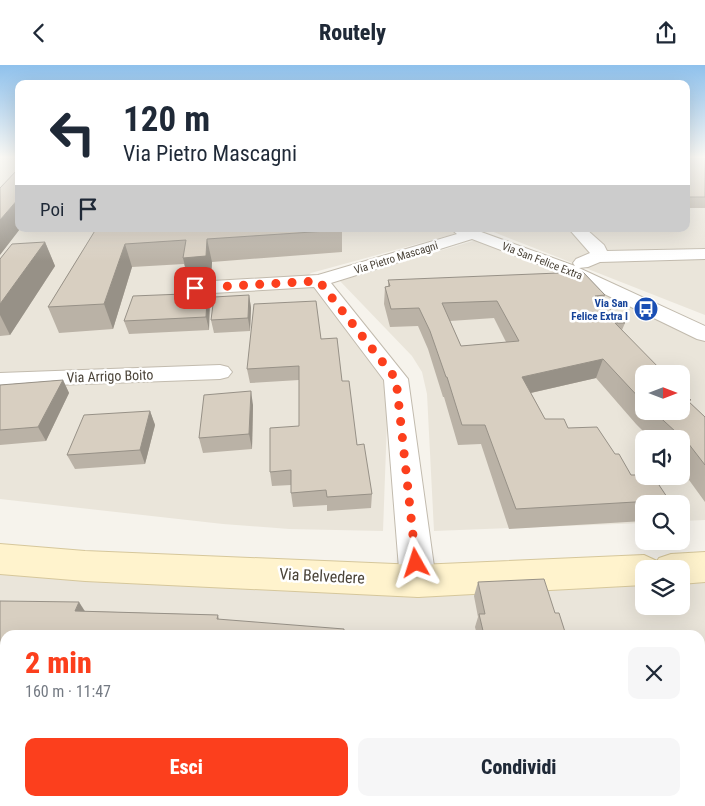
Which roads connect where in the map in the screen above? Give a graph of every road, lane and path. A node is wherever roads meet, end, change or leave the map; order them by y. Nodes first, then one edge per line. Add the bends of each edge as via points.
1 (463, 232) edge
2 (469, 232) edge
3 (580, 232) edge
4 (705, 253) edge
5 (597, 257) junction
6 (565, 268) junction
7 (319, 281) junction
8 (195, 288) edge
9 (705, 334) edge
10 (220, 372) dead end
11 (0, 380) edge
12 (0, 559) edge
13 (705, 567) edge
14 (690, 568) edge
15 (635, 570) edge
16 (418, 581) junction

1 - 7 street, Via Pietro Mascagni
2 - 6 street, Via San Felice Extra
3 - 5 street via 598,249
4 - 5 street
5 - 6 street
6 - 9 street, Via San Felice Extra
7 - 8 street, Via Pietro Mascagni
7 - 16 street via 396,379
10 - 11 street, Via Arrigo Boito
12 - 16 street, Via Belvedere
13 - 14 street
15 - 16 street, Via Belvedere

